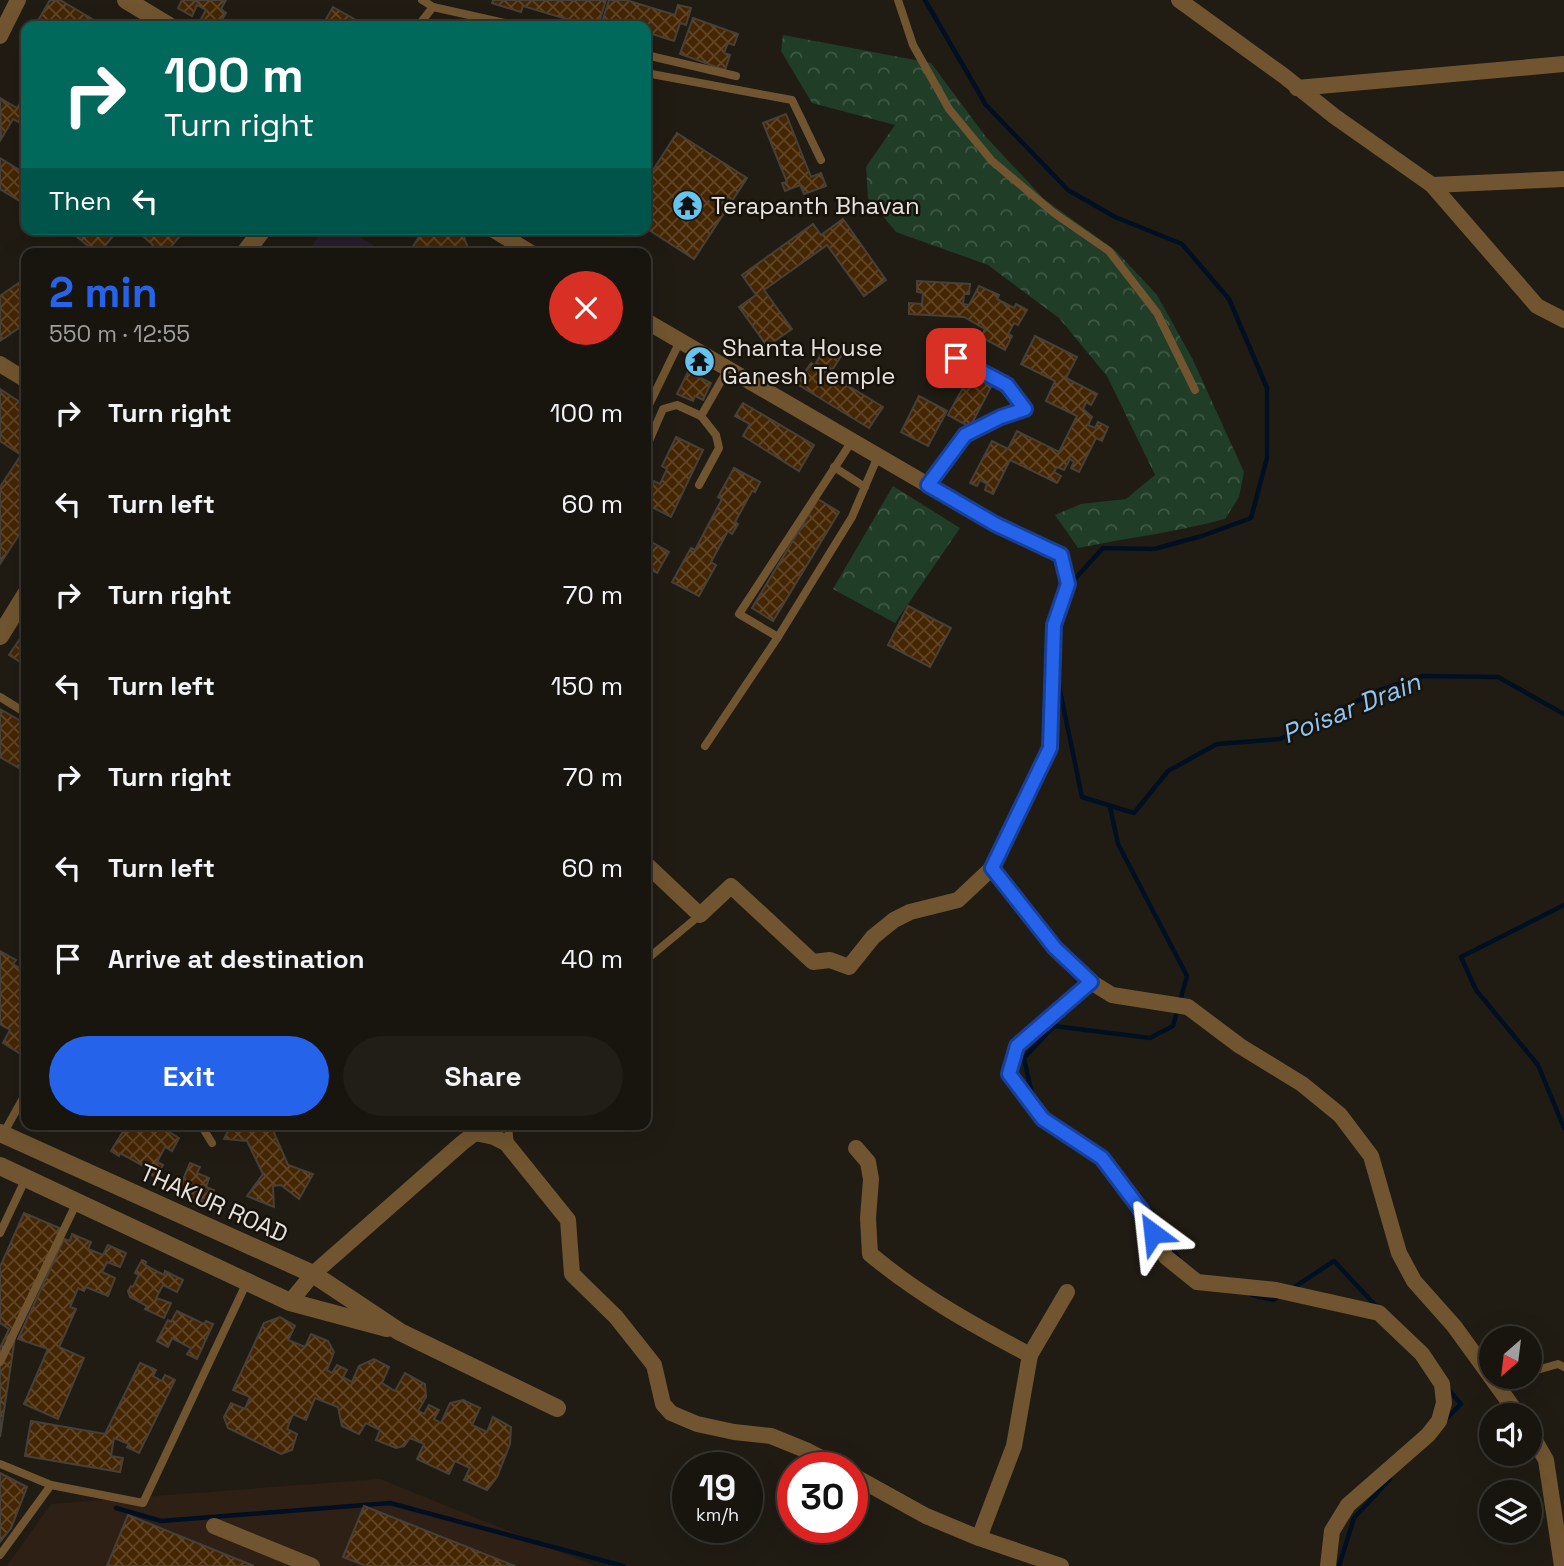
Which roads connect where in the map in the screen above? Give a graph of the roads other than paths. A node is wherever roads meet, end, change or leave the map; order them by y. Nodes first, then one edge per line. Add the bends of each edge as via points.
1 (18, 0) edge
2 (126, 0) edge
3 (422, 0) edge
4 (898, 0) edge
5 (1179, 0) edge
6 (433, 7) junction
7 (161, 21) edge
8 (422, 21) edge
9 (496, 21) edge
10 (0, 36) edge
11 (651, 56) edge
12 (1564, 64) edge
13 (651, 74) edge
14 (736, 76) dead end
15 (1297, 88) junction
16 (821, 160) dead end
17 (1564, 179) edge
18 (1432, 185) junction
19 (502, 235) edge
20 (523, 248) edge
21 (1563, 321) edge
22 (651, 324) edge
23 (680, 341) junction
24 (956, 358) dead end
25 (0, 364) edge
26 (728, 369) junction
27 (21, 377) edge
28 (1195, 390) dead end
29 (651, 401) edge
30 (701, 416) junction
31 (651, 437) edge
32 (852, 441) junction
33 (878, 456) junction
34 (834, 467) junction
35 (699, 485) dead end
36 (928, 485) junction
37 (865, 487) junction
38 (21, 602) edge
39 (0, 635) edge
40 (778, 637) junction
41 (0, 697) edge
42 (21, 710) edge
43 (705, 746) dead end
44 (992, 868) junction
45 (651, 869) edge
46 (700, 915) junction
47 (651, 956) edge
48 (1091, 982) junction
49 (21, 1102) edge
50 (204, 1130) edge
51 (509, 1130) edge
52 (1, 1136) edge
53 (212, 1143) dead end
54 (856, 1148) dead end
55 (511, 1149) junction
56 (0, 1166) edge
57 (26, 1178) junction
58 (77, 1202) junction
59 (0, 1233) edge
60 (313, 1274) junction
61 (247, 1282) junction
62 (1068, 1292) dead end
63 (290, 1302) junction
64 (400, 1332) junction
65 (1030, 1355) junction
66 (1479, 1361) edge
67 (0, 1362) edge
68 (1564, 1367) edge
69 (1542, 1369) edge
70 (557, 1408) dead end
71 (810, 1452) edge
72 (1542, 1453) edge
73 (0, 1464) edge
74 (868, 1484) edge
75 (51, 1485) junction
76 (214, 1526) dead end
77 (979, 1538) junction
78 (0, 1555) edge
79 (312, 1566) edge
80 (1061, 1566) edge
81 (1328, 1566) edge
82 (1562, 1566) edge

1 - 10 street
2 - 7 street
3 - 6 lane
4 - 28 lane via 913,45 949,109 992,161 1109,251 1157,313
5 - 15 street
6 - 8 lane
6 - 9 lane
11 - 14 lane
12 - 15 street
13 - 16 lane via 792,100
15 - 18 street
17 - 18 street
18 - 21 street via 1537,306
19 - 20 street
22 - 23 street
23 - 26 street
23 - 29 lane
24 - 36 lane via 1007,385 1025,409 965,435
25 - 27 street
26 - 30 lane
26 - 32 street
30 - 31 lane via 677,405 663,409
30 - 35 lane via 716,435 719,448
32 - 33 street
32 - 34 lane
33 - 36 street
33 - 37 lane
34 - 37 lane
34 - 40 lane via 738,614
36 - 44 street via 1061,555 1068,584 1054,625 1050,748
37 - 40 lane
38 - 39 street
40 - 43 lane
41 - 42 lane
44 - 46 street via 958,900 894,920 849,967 830,960 813,962 731,886
44 - 48 street via 1055,948
45 - 46 street
46 - 47 lane
48 - 66 street via 1112,995 1188,1007 1302,1084 1347,1123 1371,1156 1399,1253 1414,1282
48 - 81 street via 1017,1046 1009,1074 1043,1119 1102,1158 1141,1210 1166,1257 1197,1282 1276,1290 1379,1312 1422,1354 1443,1384 1439,1421 1348,1505 1332,1531
49 - 52 lane
50 - 53 lane
51 - 55 lane
52 - 60 street, THAKUR ROAD
54 - 65 street via 868,1162 871,1180 870,1254 953,1314
55 - 60 street via 475,1133
55 - 71 street via 568,1220 572,1274 616,1317 654,1365 663,1404 671,1413 696,1424 771,1436
56 - 57 street, THAKUR ROAD
57 - 58 street, THAKUR ROAD
57 - 59 lane
58 - 61 street, THAKUR ROAD
58 - 67 lane
60 - 63 street
60 - 64 street, THAKUR ROAD
61 - 63 street, THAKUR ROAD
61 - 75 lane via 143,1503
62 - 65 street
63 - 64 street, THAKUR ROAD
64 - 70 street, THAKUR ROAD
65 - 77 street via 1014,1446
68 - 69 lane
72 - 82 street
73 - 75 lane
74 - 77 street
75 - 78 lane
76 - 79 street
77 - 80 street

